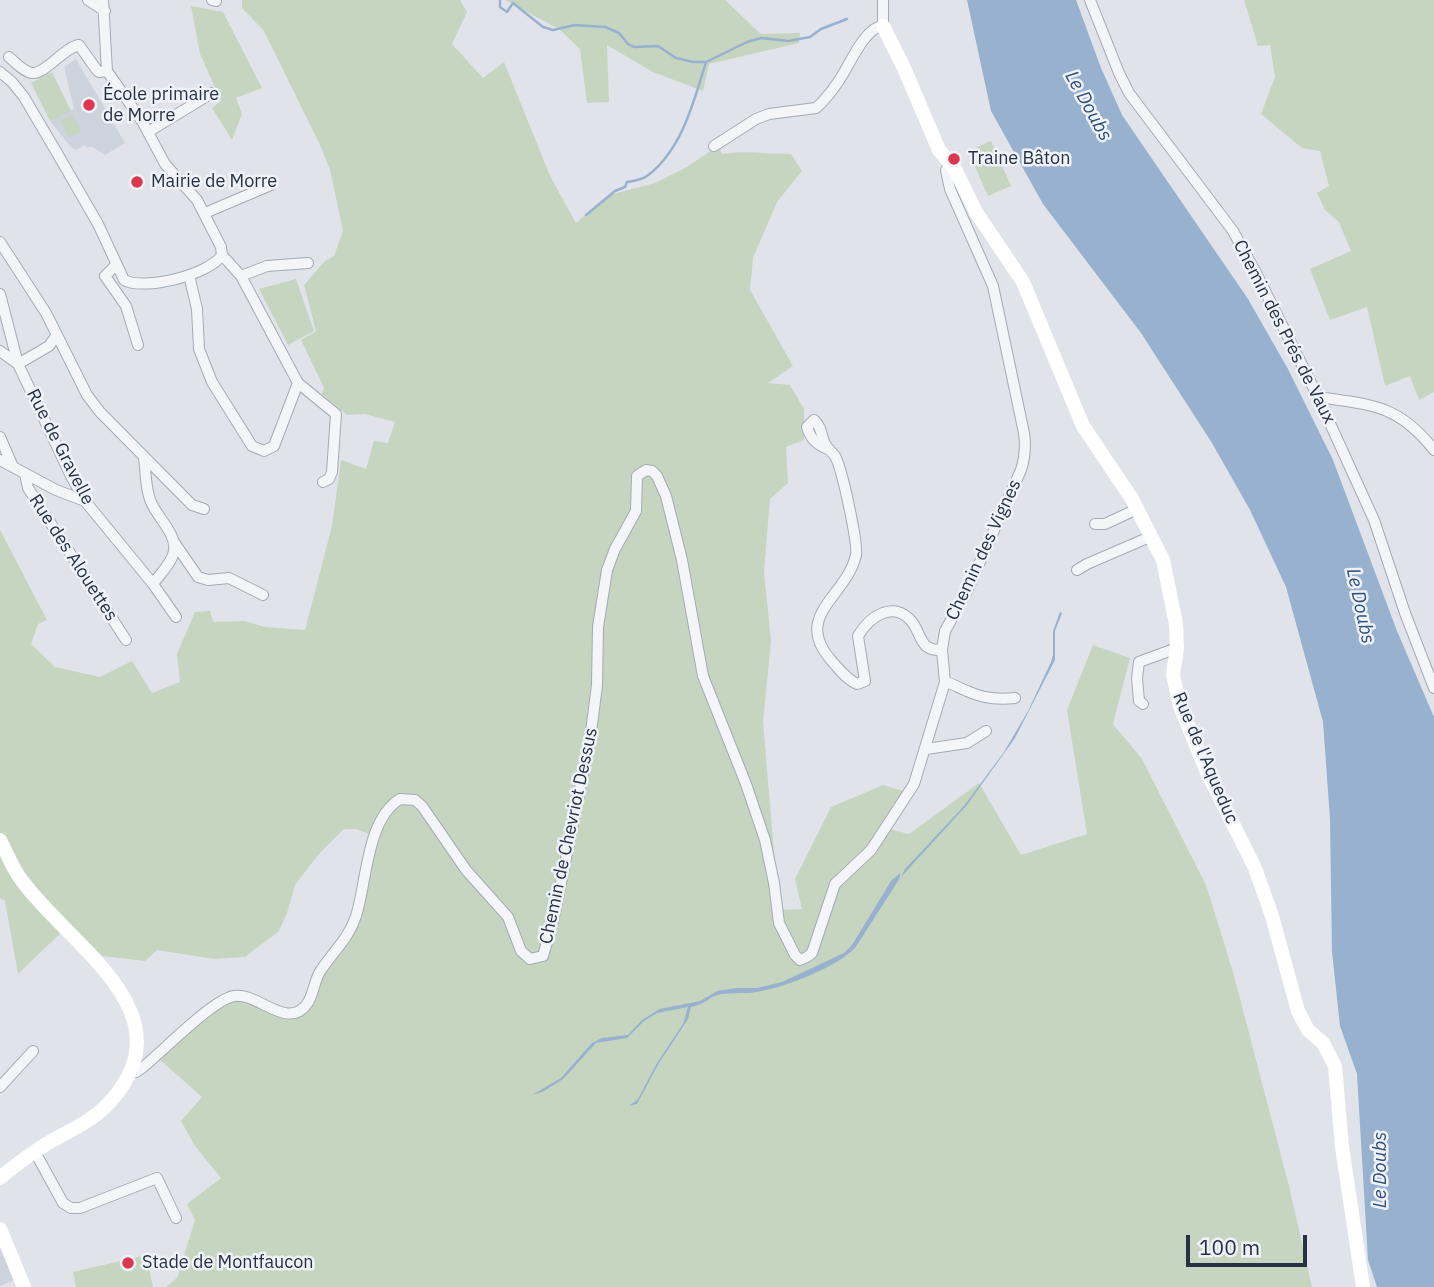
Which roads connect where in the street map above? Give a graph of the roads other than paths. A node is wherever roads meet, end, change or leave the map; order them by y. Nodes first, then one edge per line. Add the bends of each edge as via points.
1 (88, 0) edge
2 (883, 0) edge
3 (1090, 0) edge
4 (104, 5) edge
5 (883, 26) junction
6 (9, 57) dead end
7 (107, 71) junction
8 (0, 72) edge
9 (212, 93) dead end
10 (148, 132) junction
11 (714, 146) dead end
12 (951, 165) junction
13 (271, 185) dead end
14 (205, 214) junction
15 (0, 242) edge
16 (222, 255) junction
17 (308, 263) dead end
18 (116, 265) junction
19 (190, 275) junction
20 (242, 275) junction
21 (0, 294) edge
22 (56, 336) junction
23 (138, 345) dead end
24 (0, 351) edge
25 (18, 364) junction
26 (298, 383) junction
27 (1318, 397) junction
28 (0, 437) edge
29 (830, 450) dead end
30 (1434, 450) edge
31 (144, 458) junction
32 (0, 460) edge
33 (13, 468) junction
34 (25, 474) junction
35 (71, 476) junction
36 (637, 476) joint
37 (323, 482) dead end
38 (55, 490) junction
39 (85, 502) junction
40 (204, 509) dead end
41 (1137, 509) junction
42 (1095, 524) dead end
43 (1152, 536) junction
44 (174, 541) junction
45 (1077, 570) dead end
46 (153, 584) junction
47 (263, 596) dead end
48 (176, 617) dead end
49 (126, 640) dead end
50 (1177, 648) junction
51 (942, 650) junction
52 (945, 682) junction
53 (1434, 688) edge
54 (1015, 698) dead end
55 (1143, 704) dead end
56 (986, 731) dead end
57 (926, 748) junction
58 (0, 840) edge
59 (33, 1051) dead end
60 (131, 1071) junction
61 (0, 1087) edge
62 (35, 1152) junction
63 (15, 1166) junction
64 (0, 1178) edge
65 (0, 1188) edge
66 (0, 1216) edge
67 (176, 1217) dead end
68 (3, 1234) edge
69 (24, 1287) edge
70 (1363, 1287) edge

1 - 4 street
2 - 5 street
3 - 27 street, Chemin des Prés de Vaux via 1129,93 1233,231
4 - 7 street
5 - 11 street via 860,44 839,81 816,108 769,114
5 - 12 street, Rue de l'Aqueduc via 939,150
6 - 7 street via 35,73 79,45 99,72
7 - 10 street
8 - 18 street via 24,97 98,224
9 - 10 street
10 - 14 street via 165,164
12 - 41 street, Rue de l'Aqueduc via 1023,282 1083,426
12 - 51 street, Chemin des Vignes via 946,170 950,189 993,286 1026,446 1021,470 945,631
13 - 14 street
14 - 16 street
15 - 22 street
16 - 19 street
16 - 20 street
17 - 20 street via 267,266
18 - 19 street via 124,280 132,284
18 - 23 street via 105,276 126,306
19 - 26 street via 198,348 212,382 252,446 264,451 274,446
20 - 26 street
21 - 25 street, Rue de Gravelle
22 - 25 street via 50,346
22 - 31 street via 87,395
24 - 25 street
25 - 35 street, Rue de Gravelle
26 - 37 street via 336,414 332,472
27 - 30 street via 1388,410 1410,424
27 - 53 street, Chemin des Prés de Vaux via 1374,520
28 - 33 street
29 - 51 street via 842,474 856,555 820,616 816,630 823,650 849,681 865,681 858,636 872,617 885,611 905,615 925,645
31 - 40 street via 192,505
31 - 44 street via 151,502
32 - 33 street
33 - 34 street
34 - 38 street
34 - 49 street, Rue des Alouettes via 28,488
35 - 38 street via 67,486
35 - 39 street, Rue de Gravelle
36 - 57 street, Chemin des Vignes via 652,471 666,496 703,676 765,840 779,923 800,960 815,945 835,884 871,850 908,796
36 - 60 street, Chemin de Chevriot Dessus via 636,511 607,570 590,740 543,956 525,956 508,917 466,870 422,806 415,800 400,799 382,821 370,848 350,931 321,971 303,1009 289,1014 244,996 229,998 142,1068
38 - 39 street
39 - 46 street, Rue de Gravelle
41 - 42 street
41 - 43 street, Rue de l'Aqueduc
43 - 45 street
43 - 50 street, Rue de l'Aqueduc via 1167,572
44 - 46 street via 172,558
44 - 47 street via 198,578 229,578
46 - 48 street, Rue de Gravelle
50 - 55 street via 1139,662 1139,701
50 - 70 street, Rue de l'Aqueduc via 1174,675 1180,706 1255,868 1298,1011 1335,1066
51 - 52 street, Chemin des Vignes
52 - 54 street via 1001,700
52 - 57 street, Chemin des Vignes
56 - 57 street via 967,743
58 - 60 street via 22,882 99,961 131,1011 136,1041
59 - 61 street
60 - 62 street via 117,1094 92,1119
62 - 63 street
62 - 67 street via 63,1203 71,1208 157,1178
63 - 64 street
63 - 65 street
66 - 68 street
68 - 69 street

